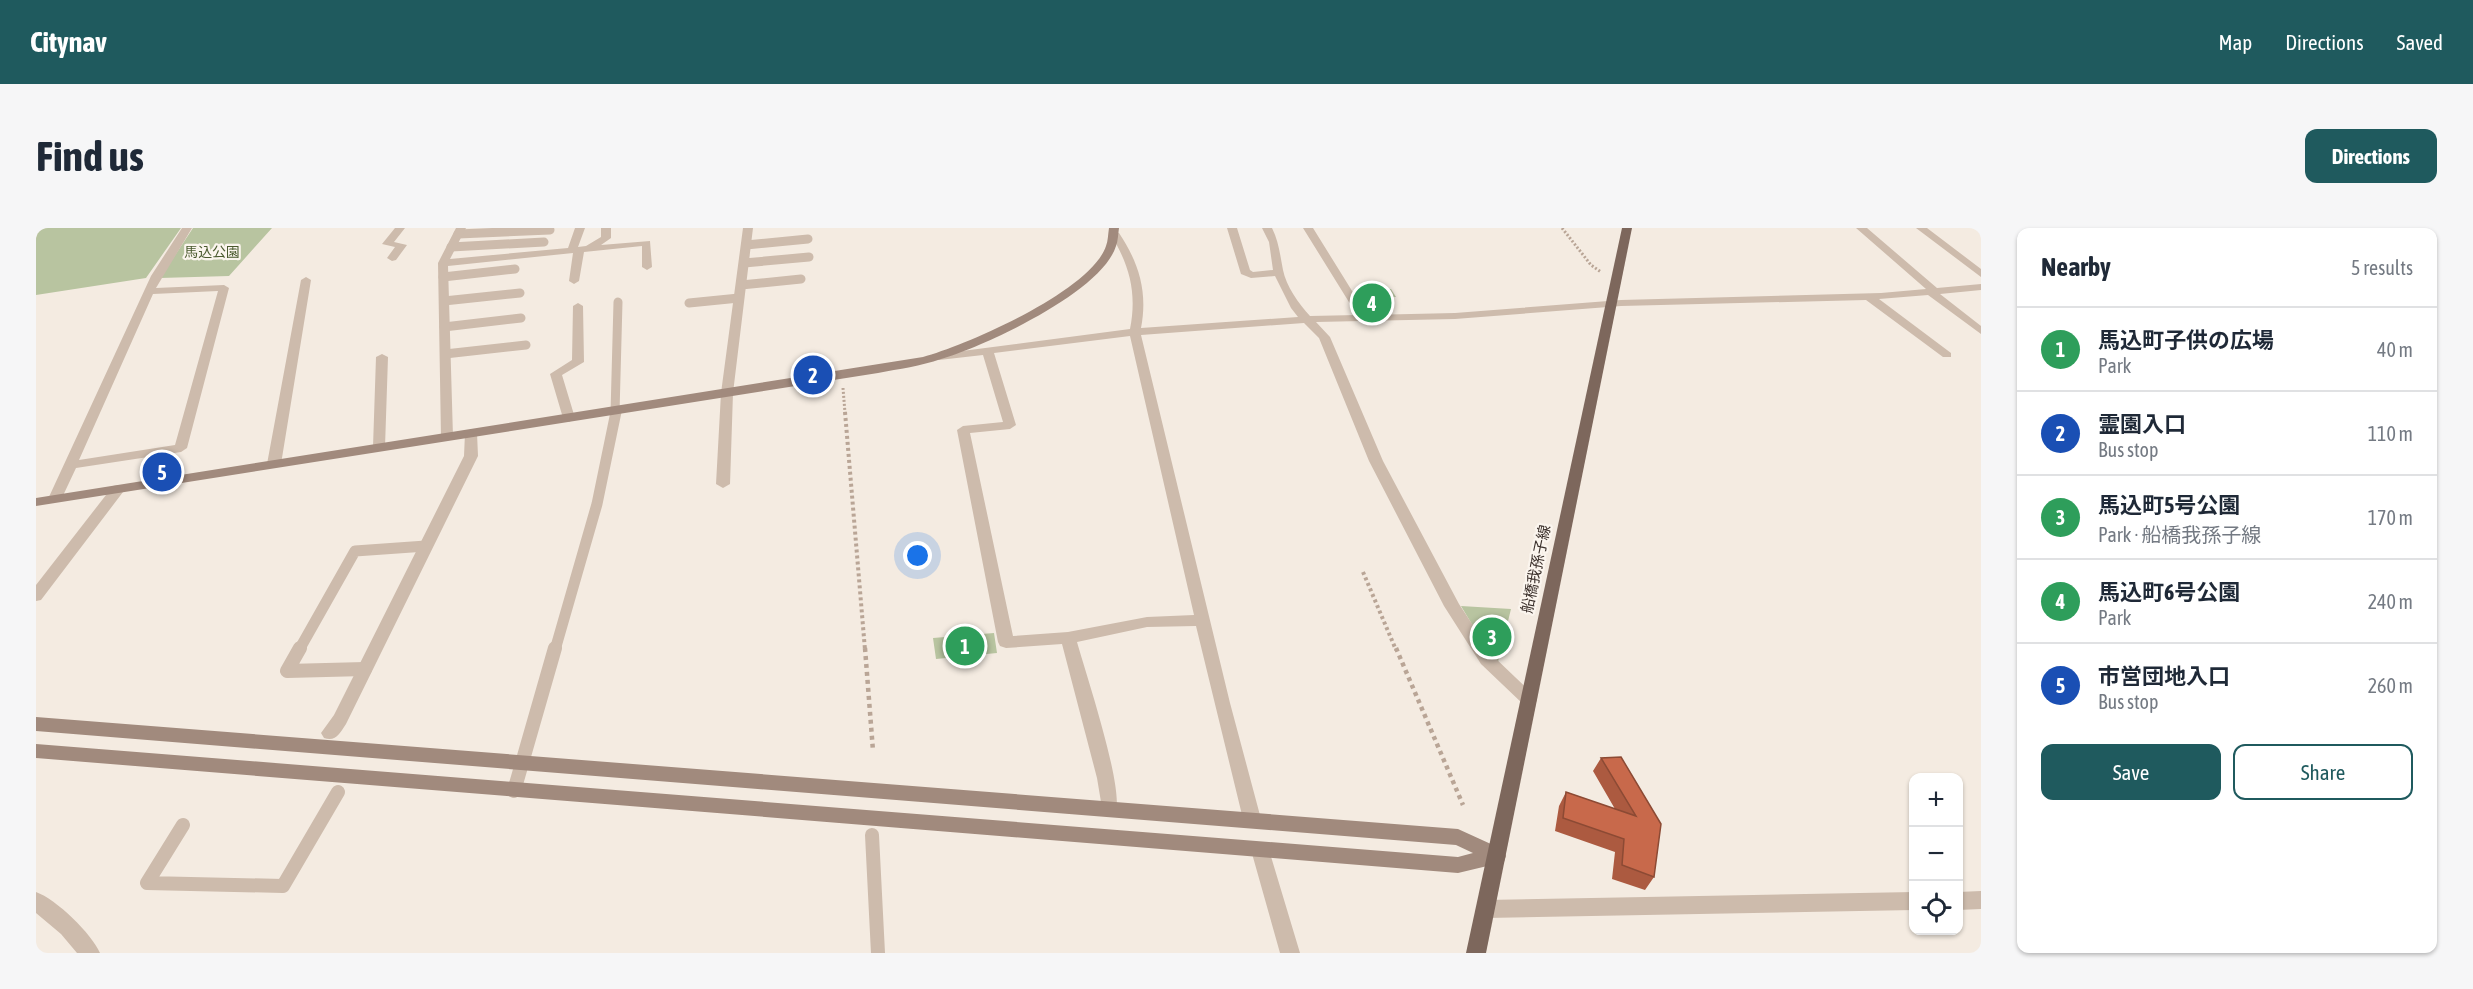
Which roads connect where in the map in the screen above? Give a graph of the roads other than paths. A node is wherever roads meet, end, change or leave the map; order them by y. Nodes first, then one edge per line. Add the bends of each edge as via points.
1 (187, 228) edge
2 (400, 228) edge
3 (580, 228) edge
4 (606, 228) edge
5 (748, 228) edge
6 (1232, 228) edge
7 (1267, 228) edge
8 (1308, 228) edge
9 (1627, 228) edge
10 (1861, 228) edge
11 (1921, 228) edge
12 (550, 230) dead end
13 (459, 231) edge
14 (1115, 232) edge
15 (808, 239) dead end
16 (544, 242) dead end
17 (746, 244) junction
18 (451, 247) junction
19 (579, 250) junction
20 (809, 257) dead end
21 (392, 258) dead end
22 (443, 263) junction
23 (744, 263) junction
24 (647, 267) dead end
25 (515, 269) dead end
26 (1278, 273) junction
27 (1981, 274) edge
28 (443, 277) junction
29 (801, 279) dead end
30 (306, 280) dead end
31 (574, 281) dead end
32 (741, 285) junction
33 (1981, 287) edge
34 (149, 291) junction
35 (1933, 292) junction
36 (520, 293) dead end
37 (1868, 296) junction
38 (739, 298) junction
39 (444, 301) junction
40 (618, 302) dead end
41 (689, 303) dead end
42 (1611, 304) junction
43 (578, 306) dead end
44 (521, 318) dead end
45 (1364, 318) junction
46 (1309, 319) junction
47 (444, 327) junction
48 (1981, 331) edge
49 (1135, 332) junction
50 (526, 345) dead end
51 (988, 351) junction
52 (445, 354) junction
53 (1947, 355) dead end
54 (382, 357) dead end
55 (939, 357) junction
56 (727, 393) junction
57 (615, 410) junction
58 (569, 418) junction
59 (471, 433) junction
60 (447, 437) junction
61 (379, 447) junction
62 (274, 464) junction
63 (70, 465) junction
64 (723, 484) dead end
65 (118, 489) junction
66 (55, 499) junction
67 (36, 502) edge
68 (426, 546) junction
69 (36, 596) edge
70 (1203, 620) junction
71 (1068, 638) junction
72 (365, 669) junction
73 (1528, 700) junction
74 (36, 724) edge
75 (330, 733) dead end
76 (36, 751) edge
77 (523, 764) junction
78 (514, 791) junction
79 (338, 792) dead end
80 (1110, 809) junction
81 (1252, 819) junction
82 (183, 825) dead end
83 (872, 835) dead end
84 (1260, 850) junction
85 (1497, 856) junction
86 (1981, 900) edge
87 (36, 901) edge
88 (1963, 901) edge
89 (1909, 902) edge
90 (1485, 909) junction
91 (90, 953) edge
92 (878, 953) edge
93 (1290, 953) edge
94 (1476, 953) edge

1 - 34 street
2 - 21 street via 387,244 402,245
3 - 19 street
4 - 19 street via 606,238
5 - 17 street
6 - 26 street via 1245,272
7 - 26 street via 1274,242
8 - 45 street
9 - 42 main road, 船橋我孫子線
10 - 35 street
11 - 27 street
12 - 13 lane
13 - 18 street
14 - 49 street via 1140,292
14 - 55 street via 1110,251 1069,292 1016,324
15 - 17 lane
16 - 18 lane
17 - 23 street
18 - 22 street
19 - 22 street
19 - 24 street via 647,243
19 - 31 street
20 - 23 lane
22 - 28 street
23 - 32 street
25 - 28 lane
26 - 46 street via 1296,308
28 - 39 street
29 - 32 lane
30 - 62 street
32 - 38 street
33 - 35 street
34 - 63 street
34 - 63 street via 224,288 181,448
35 - 37 street
35 - 48 street
36 - 39 lane
37 - 42 street
37 - 53 street
38 - 41 lane
38 - 56 street
39 - 47 street
40 - 57 lane
42 - 45 street via 1455,316
42 - 73 main road, 船橋我孫子線
43 - 58 street via 578,362 556,374
44 - 47 lane
45 - 46 street
46 - 49 street
46 - 73 street via 1324,337 1376,461 1452,606 1487,660
47 - 52 street
49 - 51 street
49 - 70 street
50 - 52 lane
51 - 55 street
51 - 71 street via 1010,425 963,430 1006,642
52 - 60 street
54 - 61 street
55 - 56 street
56 - 57 street
56 - 64 street
57 - 58 street
57 - 77 lane via 597,504
58 - 59 street
59 - 60 street
59 - 68 street via 471,456
60 - 61 street
61 - 62 street
62 - 65 street
63 - 66 street
65 - 66 street
65 - 69 street
66 - 67 street
68 - 72 street
68 - 72 lane via 355,551 287,671
70 - 71 street via 1147,622
70 - 81 street
71 - 80 street via 1106,778
72 - 75 street
73 - 85 main road, 船橋我孫子線
74 - 77 street
76 - 78 street
77 - 78 lane
77 - 80 street
78 - 84 street
79 - 82 lane via 284,886 147,883
80 - 81 street
81 - 85 street via 1458,837
83 - 92 lane
84 - 85 street via 1458,865
84 - 93 street
85 - 90 main road, 船橋我孫子線
86 - 88 street
87 - 91 street
89 - 90 street
90 - 94 main road, 船橋我孫子線

